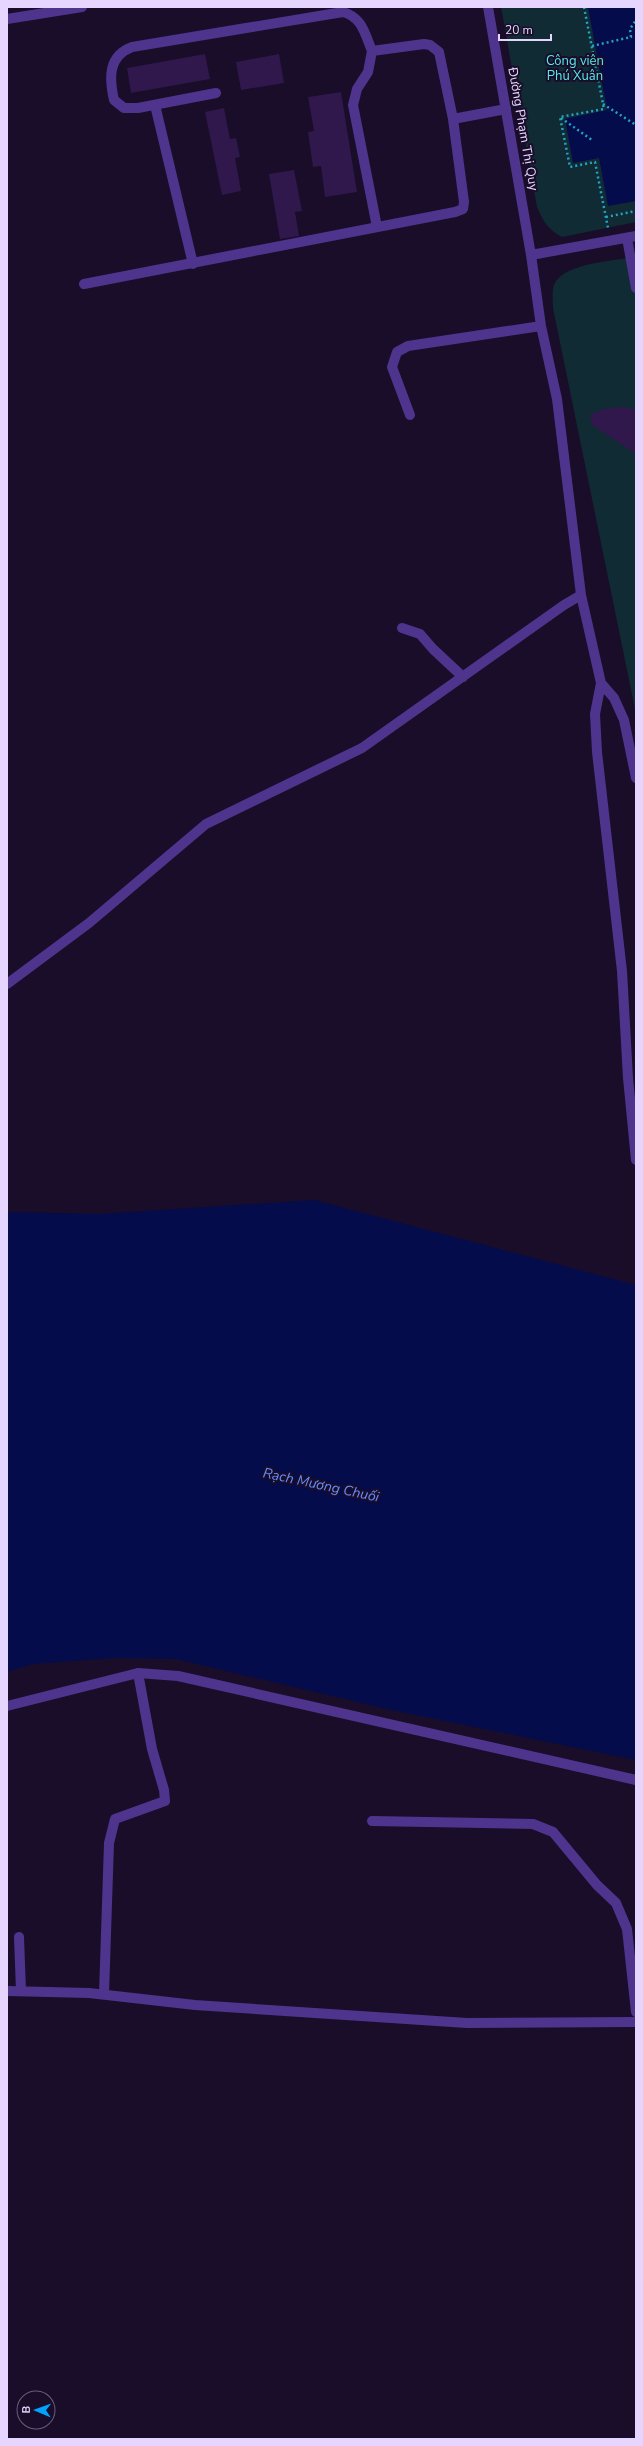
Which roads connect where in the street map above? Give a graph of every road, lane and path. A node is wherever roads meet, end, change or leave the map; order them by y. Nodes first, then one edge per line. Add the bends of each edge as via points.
1 (82, 7) edge
2 (488, 7) edge
3 (584, 7) edge
4 (7, 18) edge
5 (636, 20) edge
6 (592, 46) junction
7 (372, 51) junction
8 (216, 93) dead end
9 (603, 104) junction
10 (155, 105) junction
11 (506, 108) junction
12 (453, 118) junction
13 (560, 118) junction
14 (636, 126) edge
15 (592, 140) dead end
16 (636, 211) edge
17 (606, 216) junction
18 (378, 228) junction
19 (632, 237) edge
20 (610, 241) junction
21 (531, 255) junction
22 (193, 264) junction
23 (84, 284) dead end
24 (636, 288) edge
25 (541, 326) junction
26 (410, 414) dead end
27 (581, 595) junction
28 (402, 628) dead end
29 (463, 677) junction
30 (601, 682) junction
31 (636, 778) edge
32 (7, 984) edge
33 (636, 1160) edge
34 (138, 1673) junction
35 (7, 1706) edge
36 (636, 1780) edge
37 (372, 1821) dead end
38 (19, 1938) dead end
39 (7, 1991) edge
40 (21, 1991) junction
41 (104, 1994) junction
42 (636, 2012) edge
43 (636, 2022) edge

1 - 4 street
2 - 11 street, Đường Phạm Thị Quy
3 - 6 path
5 - 6 path via 630,29 632,38
6 - 9 path
7 - 10 street via 362,25 354,15 343,12 132,47 121,51 111,75 114,100 124,108
7 - 12 street via 424,44 439,52
7 - 18 street via 368,72 357,90 353,105
8 - 10 street
9 - 13 path via 604,109
9 - 14 path
10 - 22 street
11 - 12 street
11 - 21 street, Đường Phạm Thị Quy
12 - 18 street via 463,209
13 - 15 path
13 - 17 path via 570,167 595,162
16 - 17 path
17 - 20 path
18 - 22 street
19 - 20 street
19 - 24 street
20 - 21 street
21 - 25 street, Đường Phạm Thị Quy
22 - 23 street
25 - 26 street via 408,346 397,352 392,367
25 - 27 street, Đường Phạm Thị Quy via 558,399
27 - 29 street
27 - 30 street, Đường Phạm Thị Quy
28 - 29 street via 420,634
29 - 32 street via 362,748 206,824 89,923
30 - 31 street via 614,698 624,720
30 - 33 street via 595,714 597,752 622,971
34 - 35 street
34 - 36 street via 178,1676
34 - 41 street via 165,1801 115,1819 109,1843
37 - 42 street via 533,1824 552,1832 597,1885 616,1903 627,1929
38 - 40 street
39 - 40 street
40 - 41 street
41 - 43 street via 195,2005 467,2024

